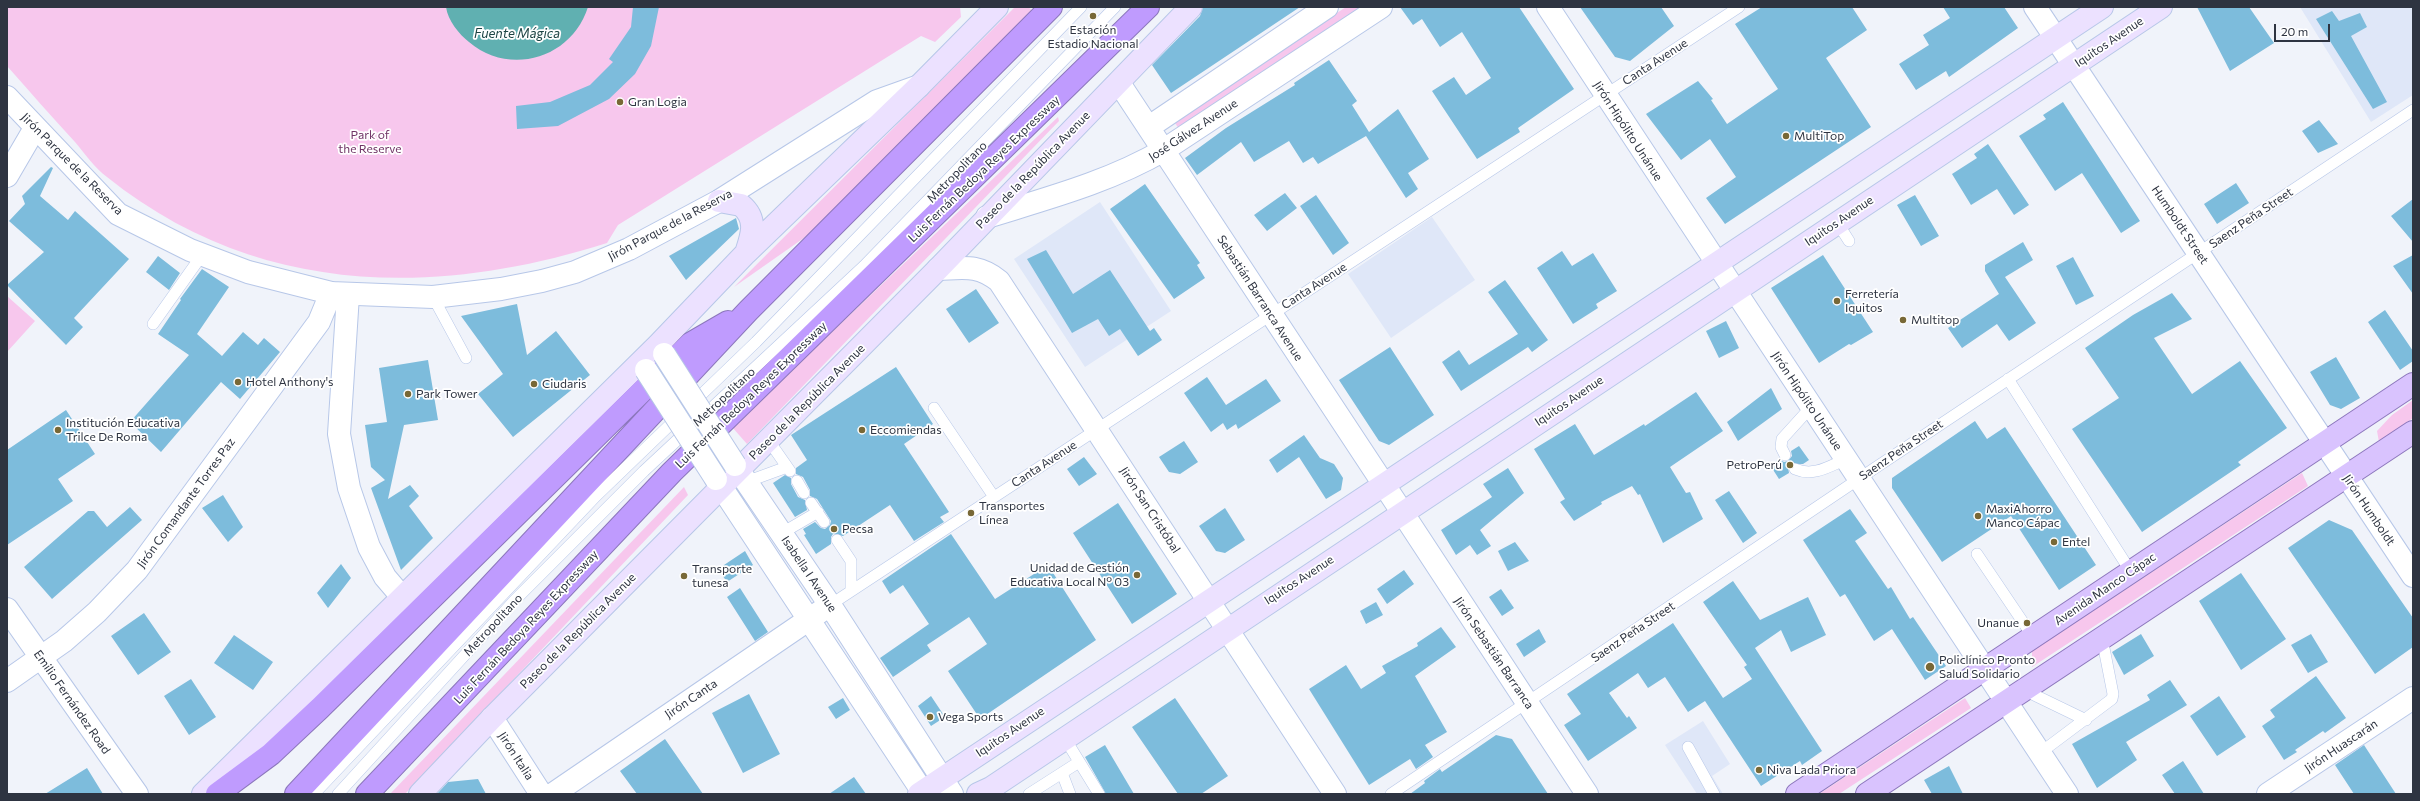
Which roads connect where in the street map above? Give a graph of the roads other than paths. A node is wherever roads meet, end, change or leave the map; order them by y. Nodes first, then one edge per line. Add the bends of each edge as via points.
1 (997, 7) edge
2 (1051, 7) edge
3 (1081, 7) edge
4 (1115, 7) edge
5 (1148, 7) edge
6 (1191, 7) edge
7 (1327, 7) edge
8 (1380, 7) edge
9 (1548, 7) edge
10 (1739, 7) edge
11 (2036, 7) edge
12 (2102, 7) edge
13 (2161, 7) edge
14 (2057, 39) junction
15 (2074, 65) junction
16 (1119, 83) junction
17 (918, 86) junction
18 (1604, 96) junction
19 (7, 97) edge
20 (2413, 110) edge
21 (1149, 127) junction
22 (35, 128) junction
23 (1164, 150) junction
24 (7, 176) edge
25 (719, 201) junction
26 (987, 217) junction
27 (1837, 222) junction
28 (1849, 241) dead end
29 (746, 253) junction
30 (2198, 253) junction
31 (202, 255) junction
32 (1716, 264) junction
33 (938, 269) junction
34 (1734, 291) junction
35 (339, 294) junction
36 (434, 297) junction
37 (748, 311) junction
38 (1271, 315) junction
39 (153, 324) dead end
40 (661, 350) junction
41 (466, 358) dead end
42 (644, 366) junction
43 (2008, 379) junction
44 (2413, 384) edge
45 (1811, 407) junction
46 (934, 408) dead end
47 (1097, 429) junction
48 (2413, 432) edge
49 (768, 441) junction
50 (2324, 443) junction
51 (1784, 455) dead end
52 (1846, 460) junction
53 (1795, 470) dead end
54 (740, 472) junction
55 (2346, 476) junction
56 (1859, 478) junction
57 (797, 481) dead end
58 (719, 483) junction
59 (1383, 485) junction
60 (804, 493) dead end
61 (994, 497) junction
62 (811, 503) dead end
63 (818, 512) junction
64 (1402, 512) junction
65 (824, 522) dead end
66 (782, 533) junction
67 (837, 540) dead end
68 (1977, 554) dead end
69 (2131, 572) junction
70 (2413, 576) edge
71 (851, 591) junction
72 (402, 597) junction
73 (1209, 600) junction
74 (830, 605) junction
75 (7, 609) edge
76 (809, 619) junction
77 (1227, 628) junction
78 (2033, 637) junction
79 (2102, 638) junction
80 (41, 658) junction
81 (1985, 669) junction
82 (7, 681) edge
83 (2024, 690) junction
84 (2413, 698) edge
85 (2006, 702) junction
86 (1527, 703) junction
87 (492, 718) junction
88 (2086, 720) junction
89 (1064, 738) junction
90 (1688, 747) dead end
91 (2040, 753) junction
92 (1079, 762) junction
93 (1062, 773) junction
94 (947, 786) edge
95 (990, 792) edge
96 (922, 793) edge
97 (137, 794) edge
98 (203, 794) edge
99 (217, 794) edge
100 (296, 794) edge
101 (314, 794) edge
102 (338, 794) edge
103 (367, 794) edge
104 (420, 794) edge
105 (541, 794) edge
106 (553, 794) edge
107 (1029, 794) edge
108 (1070, 794) edge
109 (1099, 794) edge
110 (1335, 794) edge
111 (1391, 794) edge
112 (1587, 794) edge
113 (1714, 794) edge
114 (1797, 794) edge
115 (1867, 794) edge
116 (2067, 794) edge
117 (2268, 794) edge

1 - 17 main road
2 - 37 highway
3 - 101 lane, Metropolitano via 756,342 596,496
4 - 102 lane, Metropolitano via 864,266 644,472 514,602
5 - 103 highway, Luis Fernán Bedoya Reyes Expressway via 672,472
6 - 16 main road, Paseo de la República Avenue
7 - 21 street
8 - 23 street, José Gálvez Avenue
9 - 18 street, Jirón Hipólito Unánue
10 - 18 lane, Canta Avenue
11 - 14 street, Humboldt Street
12 - 14 main road, Iquitos Avenue
13 - 15 main road, Iquitos Avenue
14 - 15 street, Humboldt Street
14 - 32 main road, Iquitos Avenue
15 - 27 main road, Iquitos Avenue
15 - 30 street, Humboldt Street
16 - 21 street, Sebastián Barranca Avenue
16 - 26 main road, Paseo de la República Avenue
17 - 25 street, Jirón Parque de la Reserva via 877,101
17 - 29 main road
18 - 32 street, Jirón Hipólito Unánue
18 - 38 lane, Canta Avenue
19 - 22 street, Jirón Parque de la Reserva
20 - 30 lane, Saenz Peña Street
21 - 23 street, Sebastián Barranca Avenue
22 - 24 street
22 - 31 street, Jirón Parque de la Reserva via 118,214
23 - 26 street, José Gálvez Avenue via 1114,176
23 - 38 street, Sebastián Barranca Avenue
25 - 29 main road via 741,205 751,219 753,234
25 - 36 street, Jirón Parque de la Reserva via 629,249 575,272 501,289
26 - 33 main road, Paseo de la República Avenue
27 - 28 lane
27 - 34 main road, Iquitos Avenue
29 - 40 main road
30 - 43 lane, Saenz Peña Street
30 - 50 street, Humboldt Street
31 - 35 street, Jirón Parque de la Reserva via 248,272
31 - 39 lane
32 - 34 street, Jirón Hipólito Unánue
32 - 59 main road, Iquitos Avenue
33 - 47 street, Jirón San Cristóbal via 974,267 987,271 999,280
33 - 49 main road, Paseo de la República Avenue
34 - 45 street, Jirón Hipólito Unánue
34 - 64 main road, Iquitos Avenue
35 - 36 street, Jirón Parque de la Reserva
35 - 72 street via 338,434 349,488 369,547 385,577
35 - 80 street, Jirón Comandante Torres Paz via 137,570 97,612
36 - 41 lane
37 - 99 highway via 690,344 320,708 271,754
37 - 100 highway
38 - 47 lane, Canta Avenue
38 - 59 street, Sebastián Barranca Avenue
40 - 42 main road
40 - 54 street, Isabella I Avenue, bridge
42 - 58 street, Isabella I Avenue, bridge
42 - 72 main road
43 - 56 lane, Saenz Peña Street via 1957,407
43 - 69 lane
44 - 50 main road, Avenida Manco Cápac
45 - 51 lane via 1782,439
45 - 52 street, Jirón Hipólito Unánue
46 - 61 lane
47 - 61 lane, Canta Avenue
47 - 73 street, Jirón San Cristóbal
48 - 55 main road
49 - 54 main road, Paseo de la República Avenue
49 - 54 lane via 789,469
50 - 55 street, Jirón Humboldt
50 - 69 main road, Avenida Manco Cápac
52 - 53 lane via 1812,473 1805,474
52 - 56 street, Jirón Hipólito Unánue
54 - 58 main road, Paseo de la República Avenue
54 - 66 street, Isabella I Avenue
55 - 70 street, Jirón Humboldt
55 - 79 main road
56 - 81 street, Jirón Hipólito Unánue
56 - 86 lane, Saenz Peña Street
57 - 60 lane
58 - 76 street, Isabella I Avenue
58 - 87 main road, Paseo de la República Avenue
59 - 64 street, Sebastián Barranca Avenue
59 - 73 main road, Iquitos Avenue
61 - 71 lane, Canta Avenue
62 - 63 lane
63 - 65 lane
63 - 66 lane
64 - 77 main road, Iquitos Avenue
64 - 86 street, Jirón Sebastián Barranca
66 - 74 street, Isabella I Avenue
67 - 71 lane via 851,561
68 - 78 lane
69 - 78 main road, Avenida Manco Cápac
71 - 74 lane, Canta Avenue
72 - 98 main road
73 - 77 street, Jirón San Cristóbal
73 - 94 main road, Iquitos Avenue
74 - 76 street, Jirón Canta
74 - 94 street, Isabella I Avenue
75 - 80 street, Emilio Fernández Road
76 - 96 street, Isabella I Avenue
76 - 106 street, Jirón Canta
77 - 89 main road, Iquitos Avenue
77 - 110 street, Jirón San Cristóbal
78 - 81 main road, Avenida Manco Cápac
79 - 83 main road
79 - 88 lane via 2113,694 2110,702
80 - 82 street, Jirón Comandante Torres Paz
80 - 97 street, Emilio Fernández Road
81 - 85 street, Jirón Hipólito Unánue
81 - 114 main road, Avenida Manco Cápac
83 - 85 main road
83 - 88 lane
84 - 117 street, Jirón Huascarán
85 - 91 street, Jirón Hipólito Unánue
85 - 115 main road
86 - 111 lane, Saenz Peña Street
86 - 112 street, Jirón Sebastián Barranca
87 - 104 main road, Paseo de la República Avenue
87 - 105 street, Jirón Italia
88 - 91 lane
89 - 92 lane
89 - 95 main road, Iquitos Avenue
90 - 113 lane
91 - 116 street, Jirón Hipólito Unánue
92 - 93 lane
92 - 109 lane
93 - 107 lane
93 - 108 lane
94 - 96 main road, Iquitos Avenue

